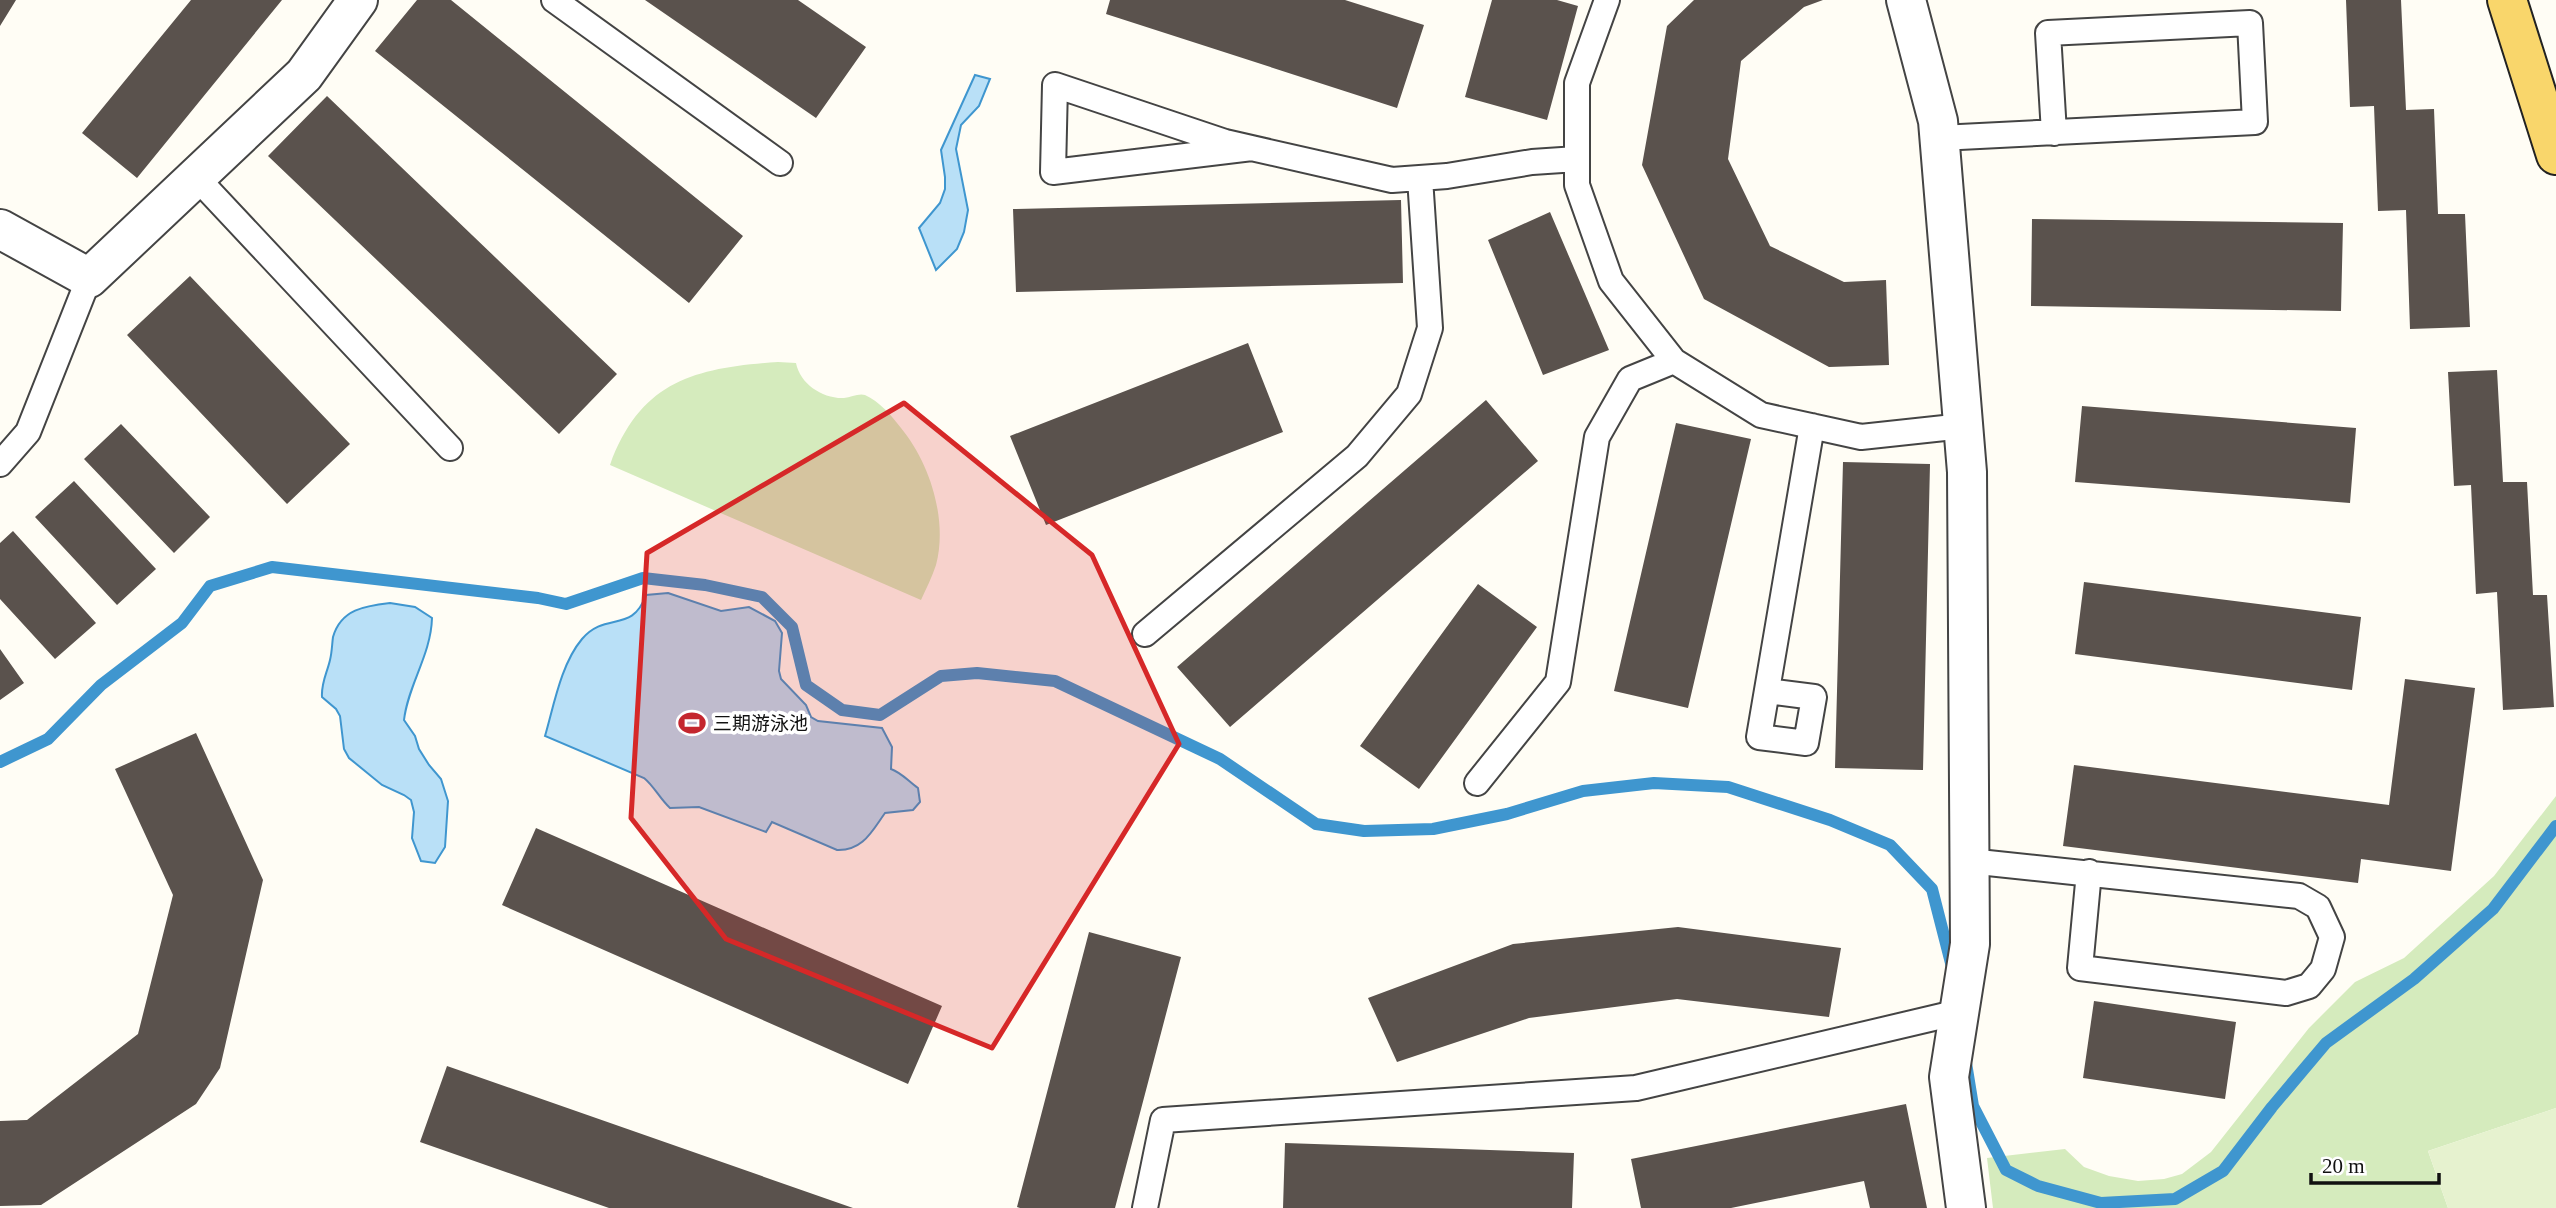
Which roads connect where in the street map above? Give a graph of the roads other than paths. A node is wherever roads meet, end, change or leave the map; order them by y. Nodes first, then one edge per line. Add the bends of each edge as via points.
1 (358, 0) edge
2 (554, 0) edge
3 (1607, 0) edge
4 (1906, 0) edge
5 (2507, 0) edge
6 (2054, 133) junction
7 (1940, 138) junction
8 (1252, 148) junction
9 (2556, 155) edge
10 (1577, 159) junction
11 (780, 163) dead end
12 (196, 177) junction
13 (1420, 178) junction
14 (0, 229) edge
15 (89, 278) junction
16 (1674, 361) junction
17 (1812, 426) junction
18 (1963, 426) junction
19 (28, 432) junction
20 (0, 438) edge
21 (450, 448) dead end
22 (0, 464) edge
23 (1144, 634) dead end
24 (1767, 691) dead end
25 (1477, 783) dead end
26 (1969, 861) junction
27 (2089, 872) junction
28 (1959, 1012) junction
29 (1145, 1208) edge
30 (1966, 1208) edge

1 - 12 street via 304,75
2 - 11 lane
3 - 10 lane via 1577,83
4 - 7 street
5 - 9 main road
6 - 6 lane via 2255,122 2250,23 2048,33
6 - 7 lane
7 - 18 street
8 - 8 lane via 1225,142 1055,85 1053,172
8 - 13 lane via 1392,180
10 - 13 lane
10 - 16 lane via 1577,186 1611,281
12 - 15 street
12 - 21 lane
13 - 23 lane via 1430,328 1409,394 1357,456
14 - 15 street
15 - 19 lane
16 - 17 lane via 1761,415
16 - 25 lane via 1630,379 1597,438 1558,682
17 - 18 lane via 1861,437
17 - 24 lane
18 - 26 street
19 - 20 lane
19 - 22 lane
26 - 27 lane
26 - 28 street via 1970,944
27 - 27 lane via 2299,896 2318,907 2332,937 2323,970 2309,986 2286,993 2080,968
28 - 29 lane via 1636,1088 1163,1120
28 - 30 street via 1949,1077

